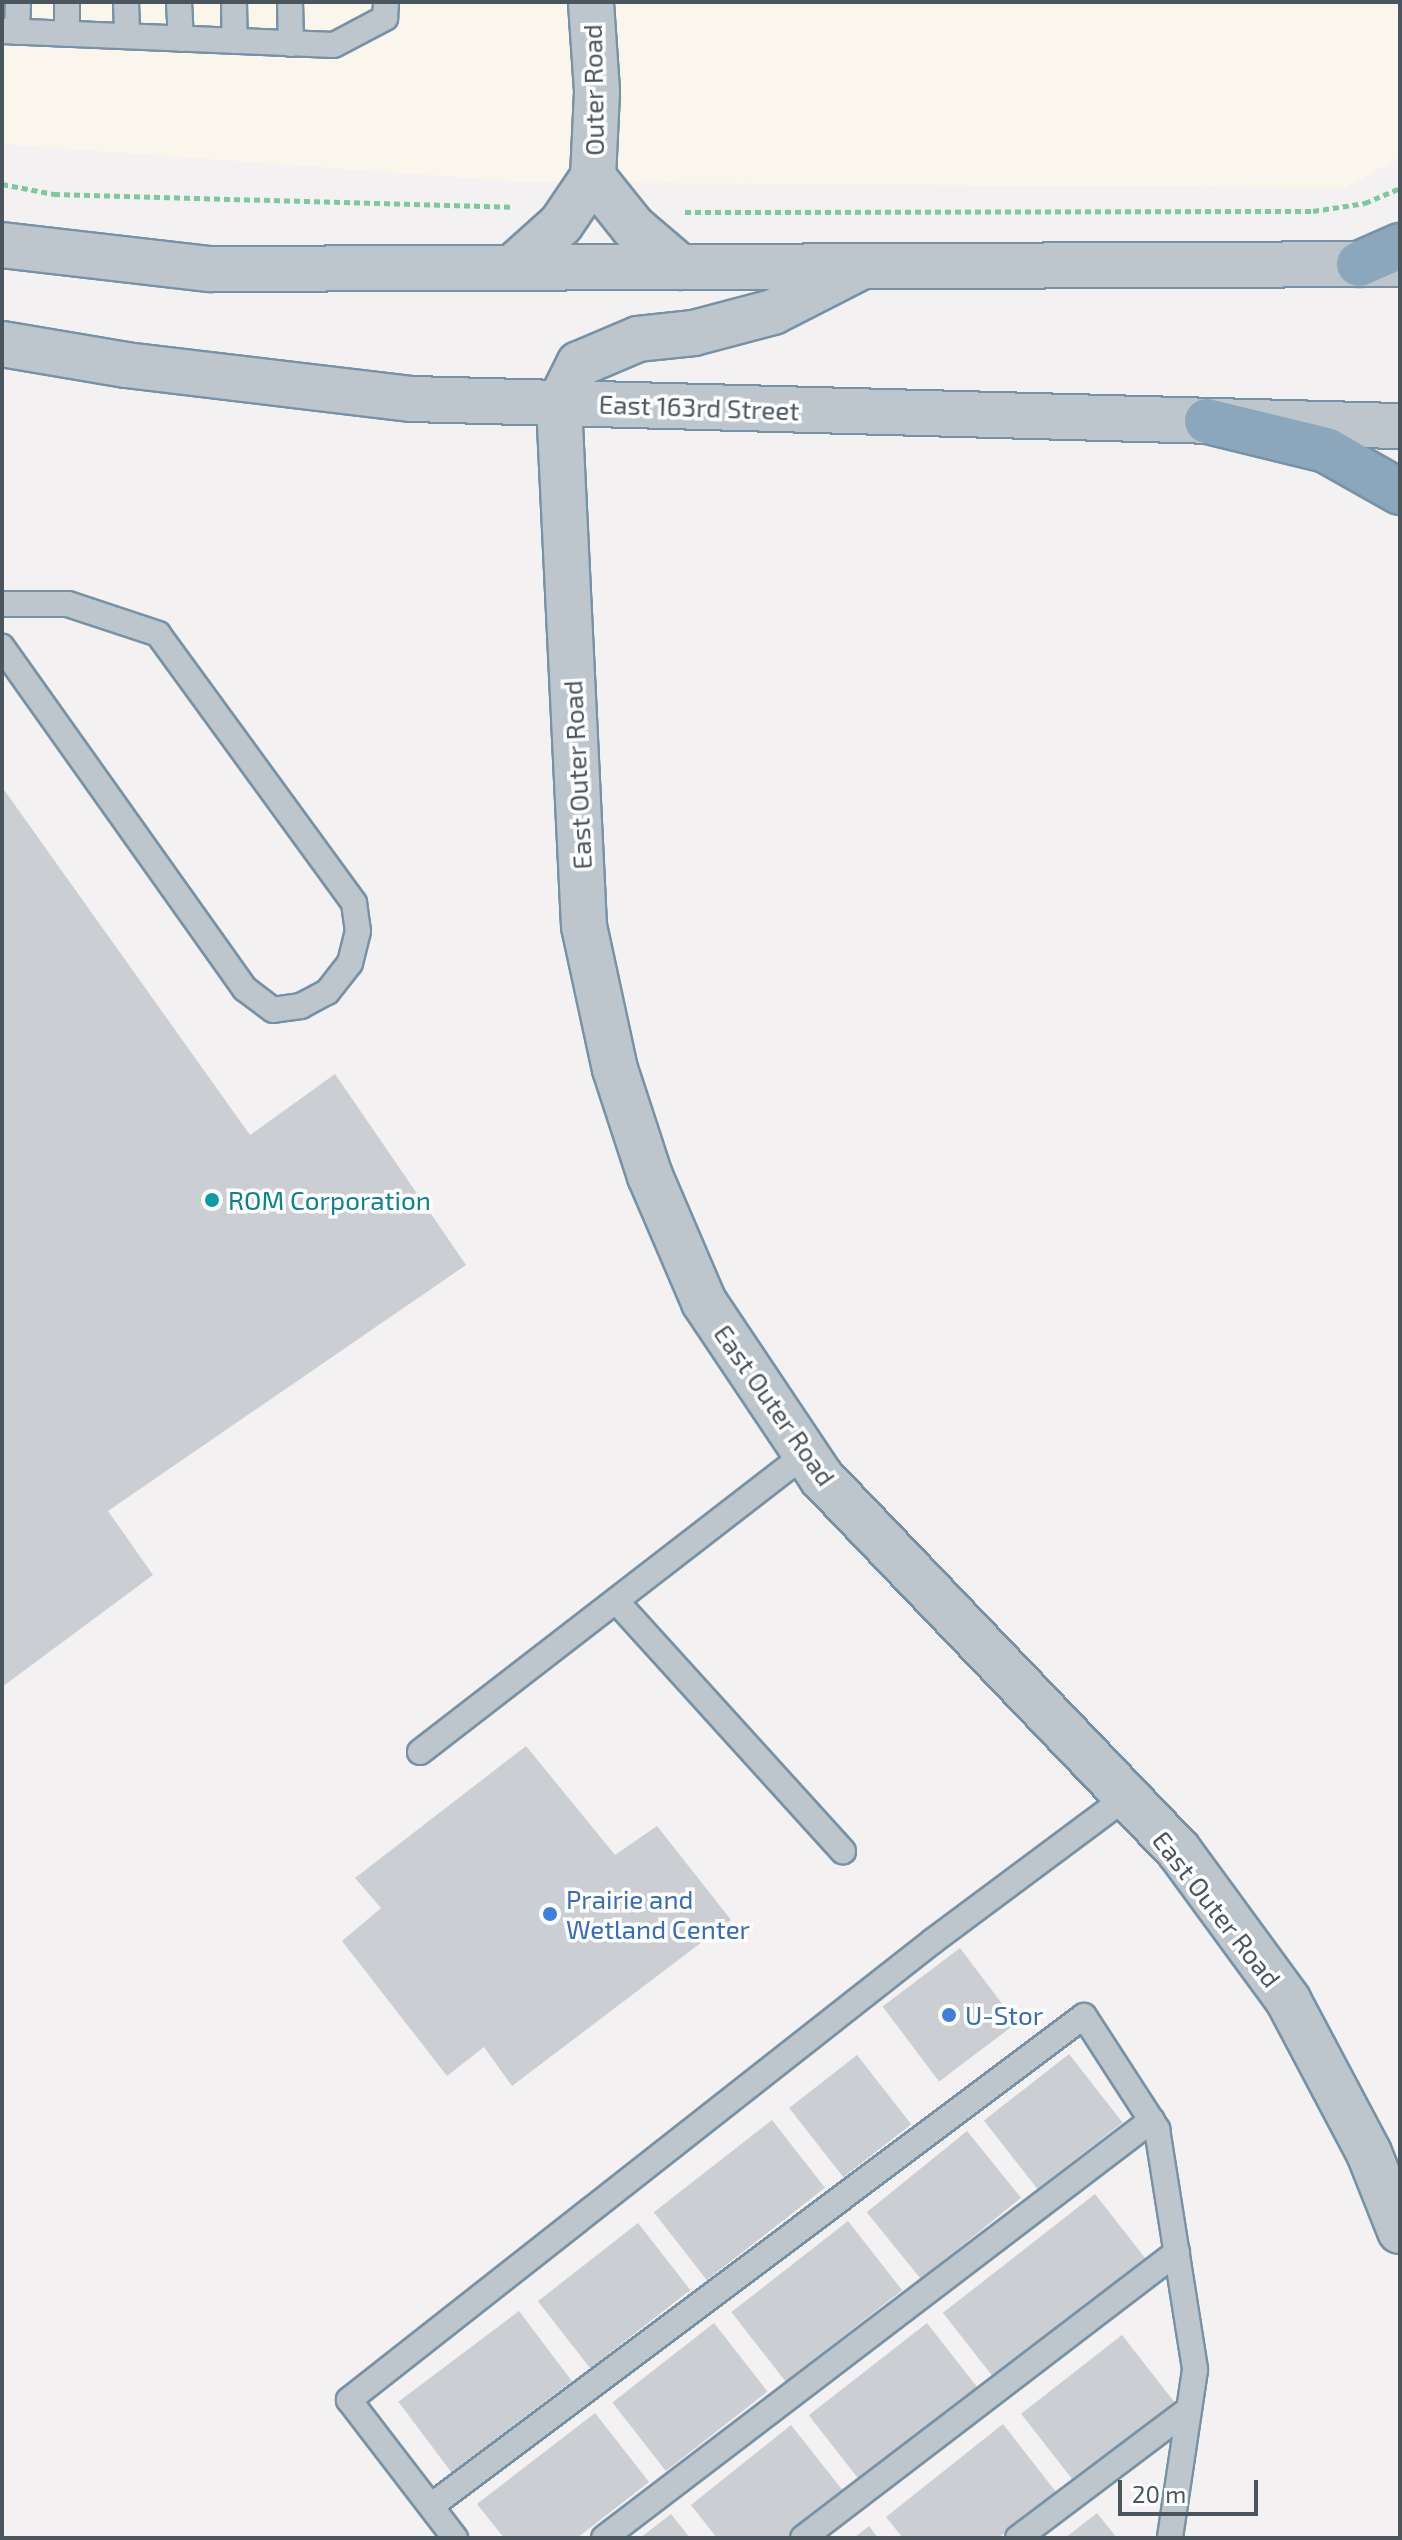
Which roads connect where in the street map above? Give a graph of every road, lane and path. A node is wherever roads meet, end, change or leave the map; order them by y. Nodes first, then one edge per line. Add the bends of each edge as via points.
1 (18, 2) edge
2 (67, 2) edge
3 (126, 2) edge
4 (179, 2) edge
5 (234, 2) edge
6 (290, 2) edge
7 (386, 2) edge
8 (591, 2) edge
9 (9, 31) edge
10 (67, 34) junction
11 (127, 36) junction
12 (181, 39) junction
13 (235, 41) junction
14 (291, 44) junction
15 (2, 184) edge
16 (1400, 188) edge
17 (582, 193) junction
18 (620, 211) junction
19 (2, 245) edge
20 (1400, 246) edge
21 (1380, 264) edge
22 (863, 266) junction
23 (513, 267) junction
24 (680, 267) junction
25 (2, 344) edge
26 (559, 404) junction
27 (1207, 421) junction
28 (1400, 426) edge
29 (1400, 492) edge
30 (2, 604) edge
31 (2, 647) edge
32 (806, 1454) junction
33 (616, 1601) junction
34 (420, 1752) dead end
35 (1126, 1797) junction
36 (843, 1851) dead end
37 (1152, 2120) junction
38 (1400, 2231) edge
39 (1177, 2252) junction
40 (1189, 2409) junction
41 (431, 2506) junction
42 (455, 2538) edge
43 (604, 2538) edge
44 (803, 2538) edge
45 (1018, 2538) edge
46 (1170, 2538) edge

1 - 9 lane
2 - 10 lane
3 - 11 lane
4 - 12 lane
5 - 13 lane
6 - 14 lane
7 - 14 lane via 385,18 334,45
8 - 17 street, Outer Road via 597,91
9 - 10 lane
10 - 11 lane
11 - 12 lane
12 - 13 lane
13 - 14 lane
15 - 17 path via 54,194
16 - 18 path via 1365,203 1313,211
17 - 18 street, Outer Road
17 - 23 street
18 - 24 street, Outer Road
19 - 23 street via 210,269
20 - 21 highway
21 - 22 street
22 - 24 street
22 - 26 street via 773,312 694,333 638,339 579,364
23 - 24 street
25 - 26 street, East 163rd Street via 126,365 412,399
26 - 27 street, East 163rd Street
26 - 32 street, East Outer Road via 584,926 615,1069 650,1176 704,1302
27 - 28 street, East 163rd Street
27 - 29 highway via 1326,450
30 - 31 lane via 68,604 158,634 354,903 358,931 350,963 327,992 301,1006 273,1010 245,989
32 - 33 lane
32 - 35 street, East Outer Road via 941,1605
33 - 34 lane
33 - 36 lane
35 - 38 street, East Outer Road via 1179,1851 1288,2000 1369,2153
35 - 41 lane via 933,1941 349,2400
37 - 39 lane
37 - 41 lane via 1084,2016
37 - 43 lane
39 - 40 lane via 1195,2370
39 - 44 lane
40 - 45 lane
40 - 46 lane
41 - 42 lane

